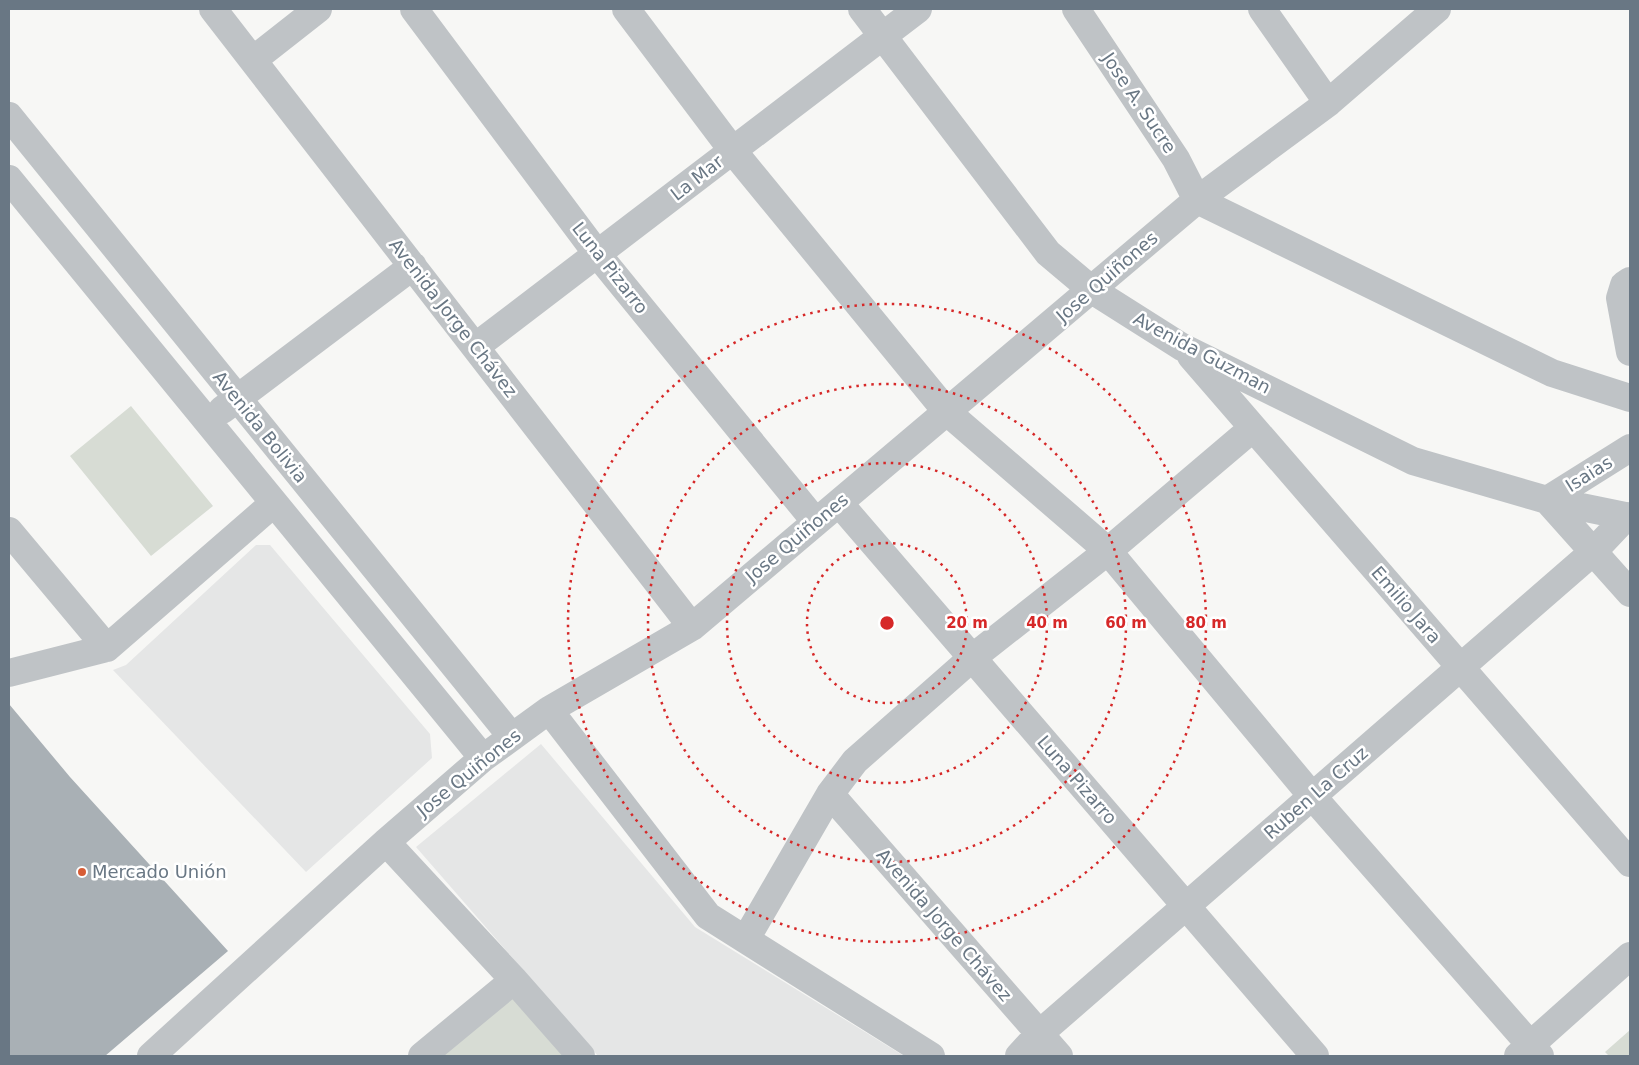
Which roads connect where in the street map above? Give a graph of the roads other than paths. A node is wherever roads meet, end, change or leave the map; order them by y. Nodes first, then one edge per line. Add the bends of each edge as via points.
1 (213, 9) edge
2 (318, 9) edge
3 (414, 9) edge
4 (626, 9) edge
5 (862, 9) edge
6 (918, 9) edge
7 (1076, 9) edge
8 (1262, 9) edge
9 (1437, 9) edge
10 (883, 36) junction
11 (253, 60) junction
12 (1328, 103) junction
13 (9, 116) edge
14 (733, 151) junction
15 (9, 179) edge
16 (1197, 200) junction
17 (598, 255) junction
18 (413, 266) junction
19 (1630, 281) edge
20 (1092, 290) junction
21 (475, 346) junction
22 (1182, 346) junction
23 (1630, 352) edge
24 (1630, 398) edge
25 (237, 399) junction
26 (947, 412) junction
27 (207, 422) junction
28 (1253, 428) junction
29 (1630, 448) edge
30 (1547, 500) junction
31 (274, 503) junction
32 (839, 503) junction
33 (1629, 516) edge
34 (815, 521) junction
35 (9, 531) edge
36 (1108, 551) junction
37 (1593, 552) junction
38 (1630, 594) edge
39 (692, 627) junction
40 (107, 648) junction
41 (972, 658) junction
42 (1460, 667) junction
43 (9, 673) edge
44 (548, 710) junction
45 (512, 738) junction
46 (483, 758) junction
47 (830, 794) junction
48 (1312, 796) junction
49 (386, 842) junction
50 (1630, 864) edge
51 (1186, 906) junction
52 (746, 939) junction
53 (1630, 956) edge
54 (514, 980) junction
55 (1039, 1034) junction
56 (1530, 1053) edge
57 (151, 1056) edge
58 (422, 1056) edge
59 (581, 1056) edge
60 (931, 1056) edge
61 (1019, 1056) edge
62 (1059, 1056) edge
63 (1315, 1056) edge

1 - 11 street, Avenida Jorge Chávez
2 - 11 street
3 - 17 street, Luna Pizarro
4 - 14 street
5 - 10 street, Avenida Guzman
6 - 10 street, La Mar
7 - 16 street, Jose A. Sucre via 1176,159
8 - 12 street
9 - 12 street, Jose Quiñones
10 - 14 street, La Mar
10 - 20 street, Avenida Guzman via 1048,253
11 - 18 street, Avenida Jorge Chávez
12 - 16 street, Jose Quiñones
13 - 25 street, Avenida Bolivia
14 - 17 street, La Mar
14 - 26 street
15 - 27 street
16 - 20 street, Jose Quiñones
16 - 24 street via 1552,373
17 - 21 street, La Mar
17 - 34 street, Luna Pizarro
18 - 21 street, Avenida Jorge Chávez
18 - 25 street
19 - 23 street via 1624,285 1620,298
20 - 22 street, Avenida Guzman
20 - 26 street, Jose Quiñones
21 - 39 street, Avenida Jorge Chávez
22 - 28 street, Emilio Jara
22 - 30 street, Avenida Guzman via 1413,461
25 - 27 street
25 - 45 street, Avenida Bolivia
26 - 32 street, Jose Quiñones
26 - 36 street
27 - 31 street
28 - 36 street
28 - 42 street, Emilio Jara
29 - 30 street, Isaias
30 - 33 street, Avenida Guzman
30 - 37 street
31 - 40 street
31 - 46 street
32 - 34 street, Jose Quiñones
32 - 41 street, Luna Pizarro
33 - 37 street, Ruben La Cruz
34 - 39 street, Jose Quiñones
35 - 40 street
36 - 41 street
36 - 48 street
37 - 38 street
37 - 42 street, Ruben La Cruz
39 - 44 street, Jose Quiñones
40 - 43 street
41 - 47 street via 854,761
41 - 51 street, Luna Pizarro
42 - 48 street, Ruben La Cruz
42 - 50 street, Emilio Jara
44 - 45 street, Jose Quiñones
44 - 52 street via 708,916
45 - 46 street, Jose Quiñones
46 - 49 street, Jose Quiñones
47 - 52 street
47 - 55 street, Avenida Jorge Chávez
48 - 51 street, Ruben La Cruz
48 - 56 street
49 - 54 street
49 - 57 street, Jose Quiñones
51 - 55 street, Ruben La Cruz
51 - 63 street, Luna Pizarro
52 - 60 street
53 - 56 street
54 - 58 street
54 - 59 street
55 - 61 street, Ruben La Cruz
55 - 62 street, Avenida Jorge Chávez

